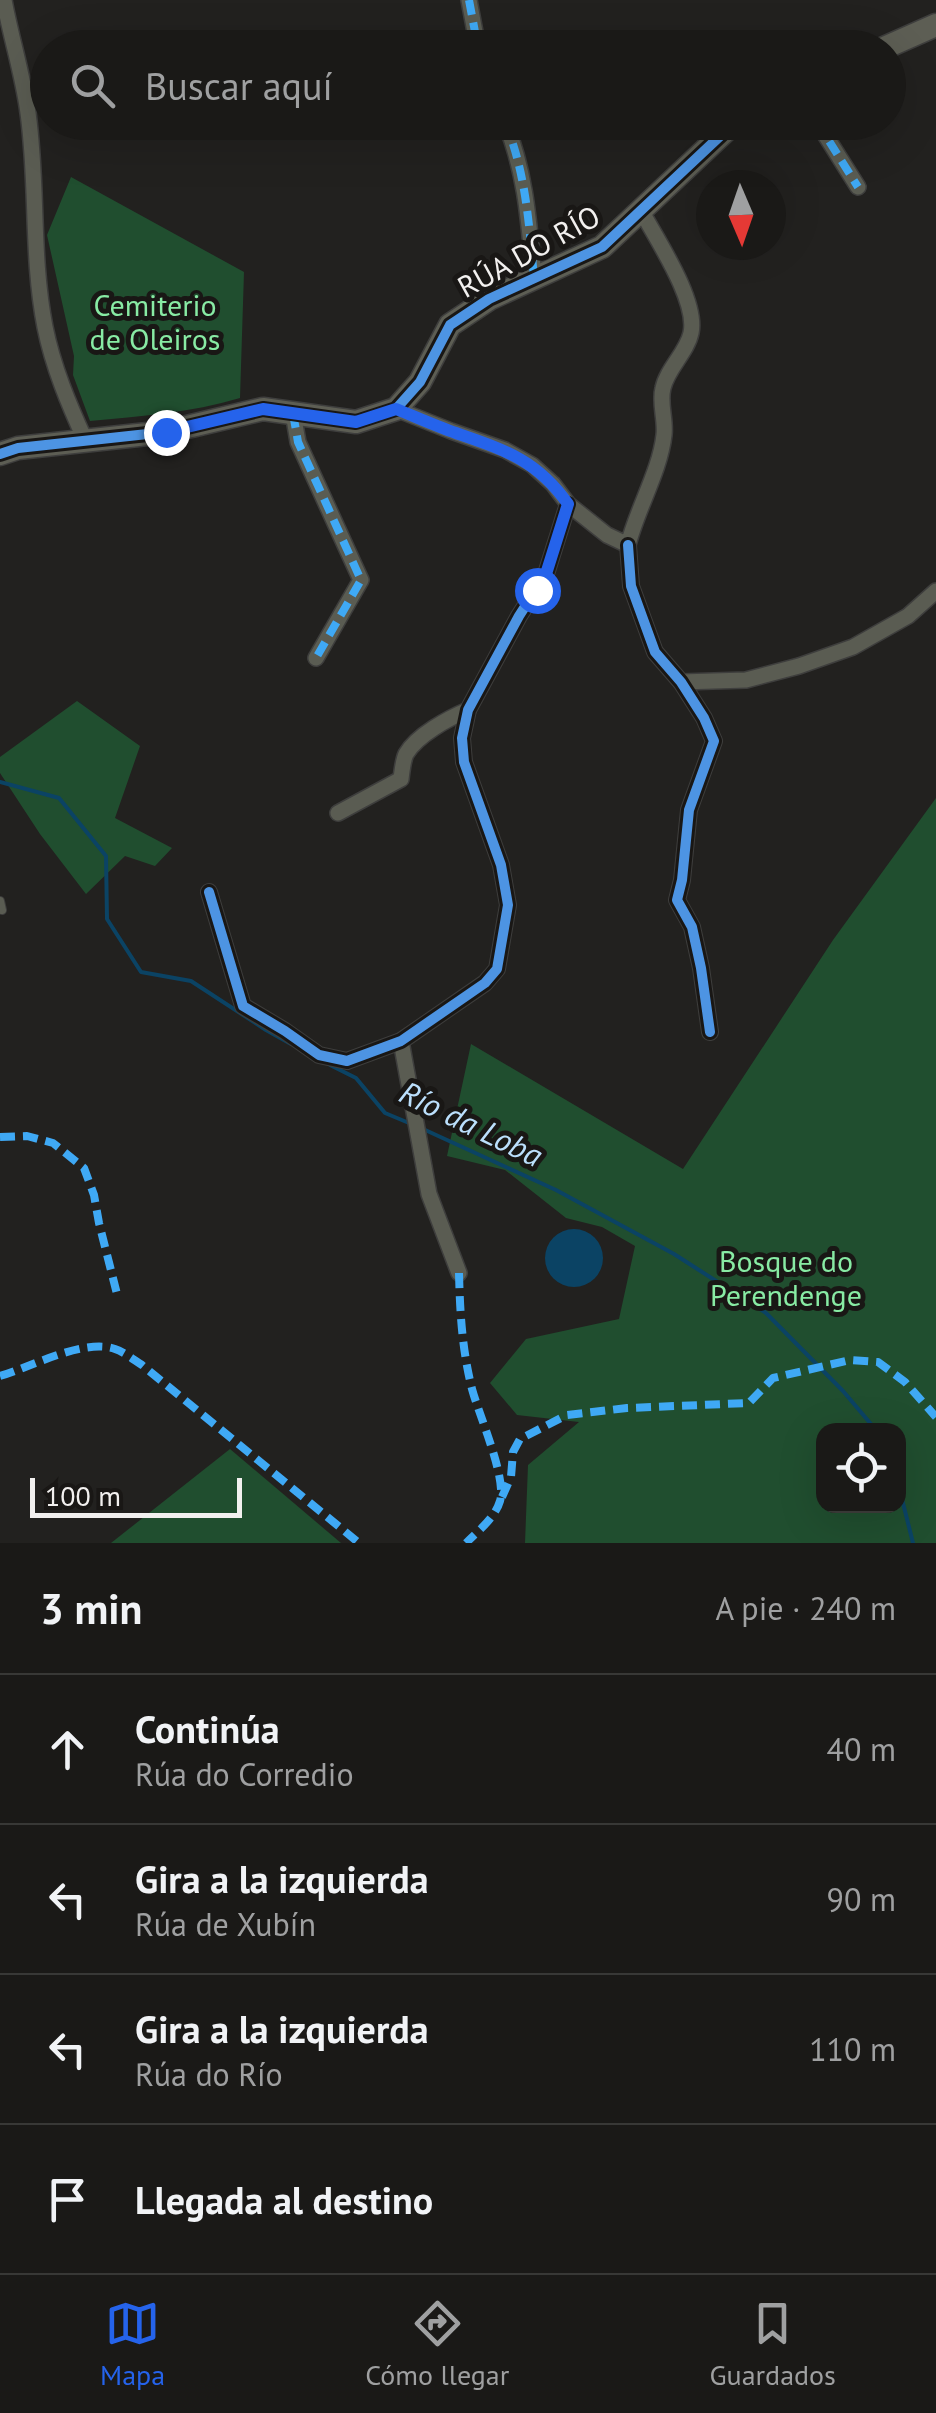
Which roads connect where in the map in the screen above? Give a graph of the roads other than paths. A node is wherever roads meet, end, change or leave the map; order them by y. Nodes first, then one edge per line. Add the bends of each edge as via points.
1 (4, 0) edge
2 (469, 0) edge
3 (936, 25) edge
4 (475, 30) edge
5 (906, 38) edge
6 (30, 132) edge
7 (31, 140) edge
8 (512, 140) edge
9 (716, 140) edge
10 (829, 140) edge
11 (858, 187) dead end
12 (642, 212) junction
13 (534, 278) junction
14 (396, 409) junction
15 (293, 413) junction
16 (86, 442) junction
17 (0, 454) edge
18 (568, 504) junction
19 (628, 546) junction
20 (936, 591) edge
21 (316, 658) dead end
22 (681, 682) junction
23 (468, 710) junction
24 (338, 813) dead end
25 (209, 892) dead end
26 (710, 1032) dead end
27 (401, 1041) junction
28 (460, 1273) dead end

1 - 6 street
2 - 4 street
3 - 5 street
7 - 16 street via 45,326
8 - 13 street via 527,196
9 - 12 street, RÚA DO RÍO
10 - 11 street
12 - 13 street, RÚA DO RÍO via 602,248
12 - 19 street via 686,297 692,334 663,388 664,434
13 - 14 street, RÚA DO RÍO via 450,326 420,382
14 - 15 street via 356,422
14 - 18 street via 505,450 532,465
15 - 16 street via 263,409
15 - 21 street via 298,442 361,580
16 - 17 street
18 - 19 street
18 - 23 street via 546,574
19 - 22 street via 632,586 656,652
20 - 22 street via 908,616 853,647 746,680
22 - 26 street via 714,740 689,810 678,900 692,927
23 - 24 street via 418,741 406,754 401,779
23 - 27 street via 464,762 501,865 508,905 504,938 497,969 485,983
25 - 27 street via 243,1006 320,1055 347,1060
27 - 28 street via 429,1194

